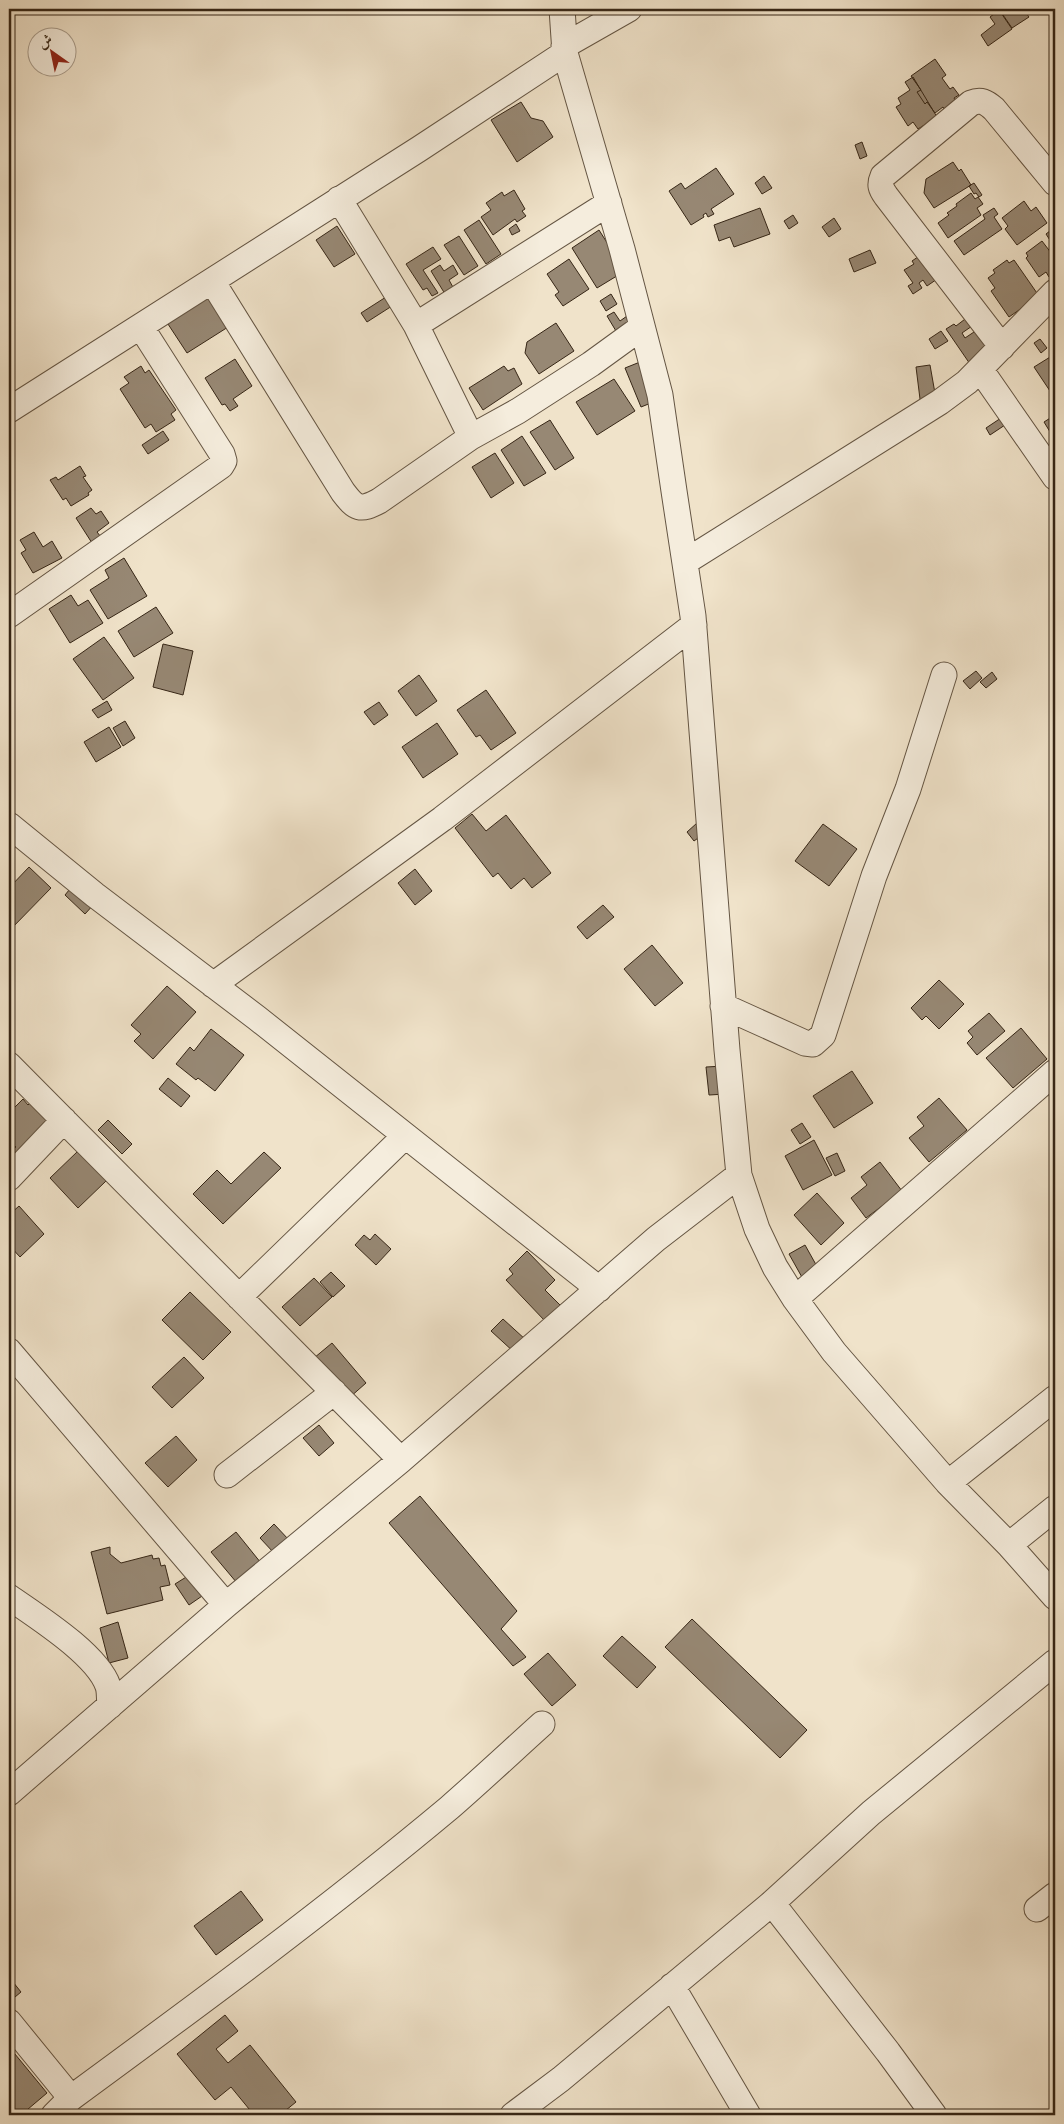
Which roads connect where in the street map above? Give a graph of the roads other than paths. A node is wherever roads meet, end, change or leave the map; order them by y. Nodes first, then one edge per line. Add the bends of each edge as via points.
1 (562, 9) edge
2 (629, 9) edge
3 (564, 49) junction
4 (1055, 183) edge
5 (339, 198) junction
6 (609, 203) junction
7 (212, 281) junction
8 (1055, 292) edge
9 (416, 325) junction
10 (141, 327) junction
11 (642, 327) junction
12 (1002, 347) junction
13 (980, 369) junction
14 (9, 410) edge
15 (471, 437) junction
16 (1055, 477) edge
17 (685, 562) junction
18 (9, 615) edge
19 (694, 625) junction
20 (944, 675) dead end
21 (9, 826) edge
22 (213, 985) junction
23 (723, 1006) junction
24 (9, 1066) edge
25 (1055, 1072) edge
26 (64, 1120) junction
27 (404, 1136) junction
28 (739, 1175) junction
29 (9, 1178) edge
30 (599, 1289) junction
31 (239, 1297) junction
32 (795, 1299) junction
33 (9, 1351) edge
34 (334, 1392) junction
35 (1055, 1398) edge
36 (401, 1460) junction
37 (227, 1475) dead end
38 (948, 1483) junction
39 (1055, 1508) edge
40 (1009, 1544) junction
41 (9, 1597) edge
42 (1055, 1598) edge
43 (226, 1605) junction
44 (1055, 1662) edge
45 (110, 1706) junction
46 (542, 1724) dead end
47 (9, 1792) edge
48 (772, 1903) junction
49 (672, 1986) junction
50 (9, 2022) edge
51 (62, 2106) edge
52 (513, 2115) edge
53 (748, 2115) edge
54 (934, 2115) edge

1 - 3 street
2 - 3 street
3 - 5 street via 419,149
3 - 6 street
4 - 12 street via 984,101 971,103 883,176 880,182 886,196
5 - 7 street
5 - 9 street
6 - 9 street
6 - 11 street
7 - 10 street
7 - 15 street via 352,504 366,508 380,501
8 - 12 street
9 - 15 street
10 - 14 street
10 - 18 street via 224,462
11 - 15 street via 518,411
11 - 17 street via 660,395
12 - 13 street
13 - 16 street
13 - 17 street via 940,402
17 - 19 street
19 - 22 street via 442,819
19 - 23 street
20 - 23 street via 823,1036 813,1044 804,1043
21 - 22 street
22 - 27 street
23 - 28 street
24 - 26 street
25 - 32 street
26 - 29 street
26 - 31 street
27 - 30 street
27 - 31 street
28 - 30 street via 656,1239
28 - 32 street via 757,1229
30 - 36 street
31 - 34 street
32 - 38 street via 834,1352
33 - 43 street
34 - 36 street
34 - 37 street
35 - 38 street
36 - 43 street
38 - 40 street
39 - 40 street
40 - 42 street
41 - 45 street via 69,1640 94,1664 108,1686
43 - 45 street
44 - 48 street via 871,1813
45 - 47 street
46 - 51 street via 449,1807 324,1908
48 - 49 street
48 - 54 street
49 - 52 street via 561,2080
49 - 53 street
50 - 51 street

